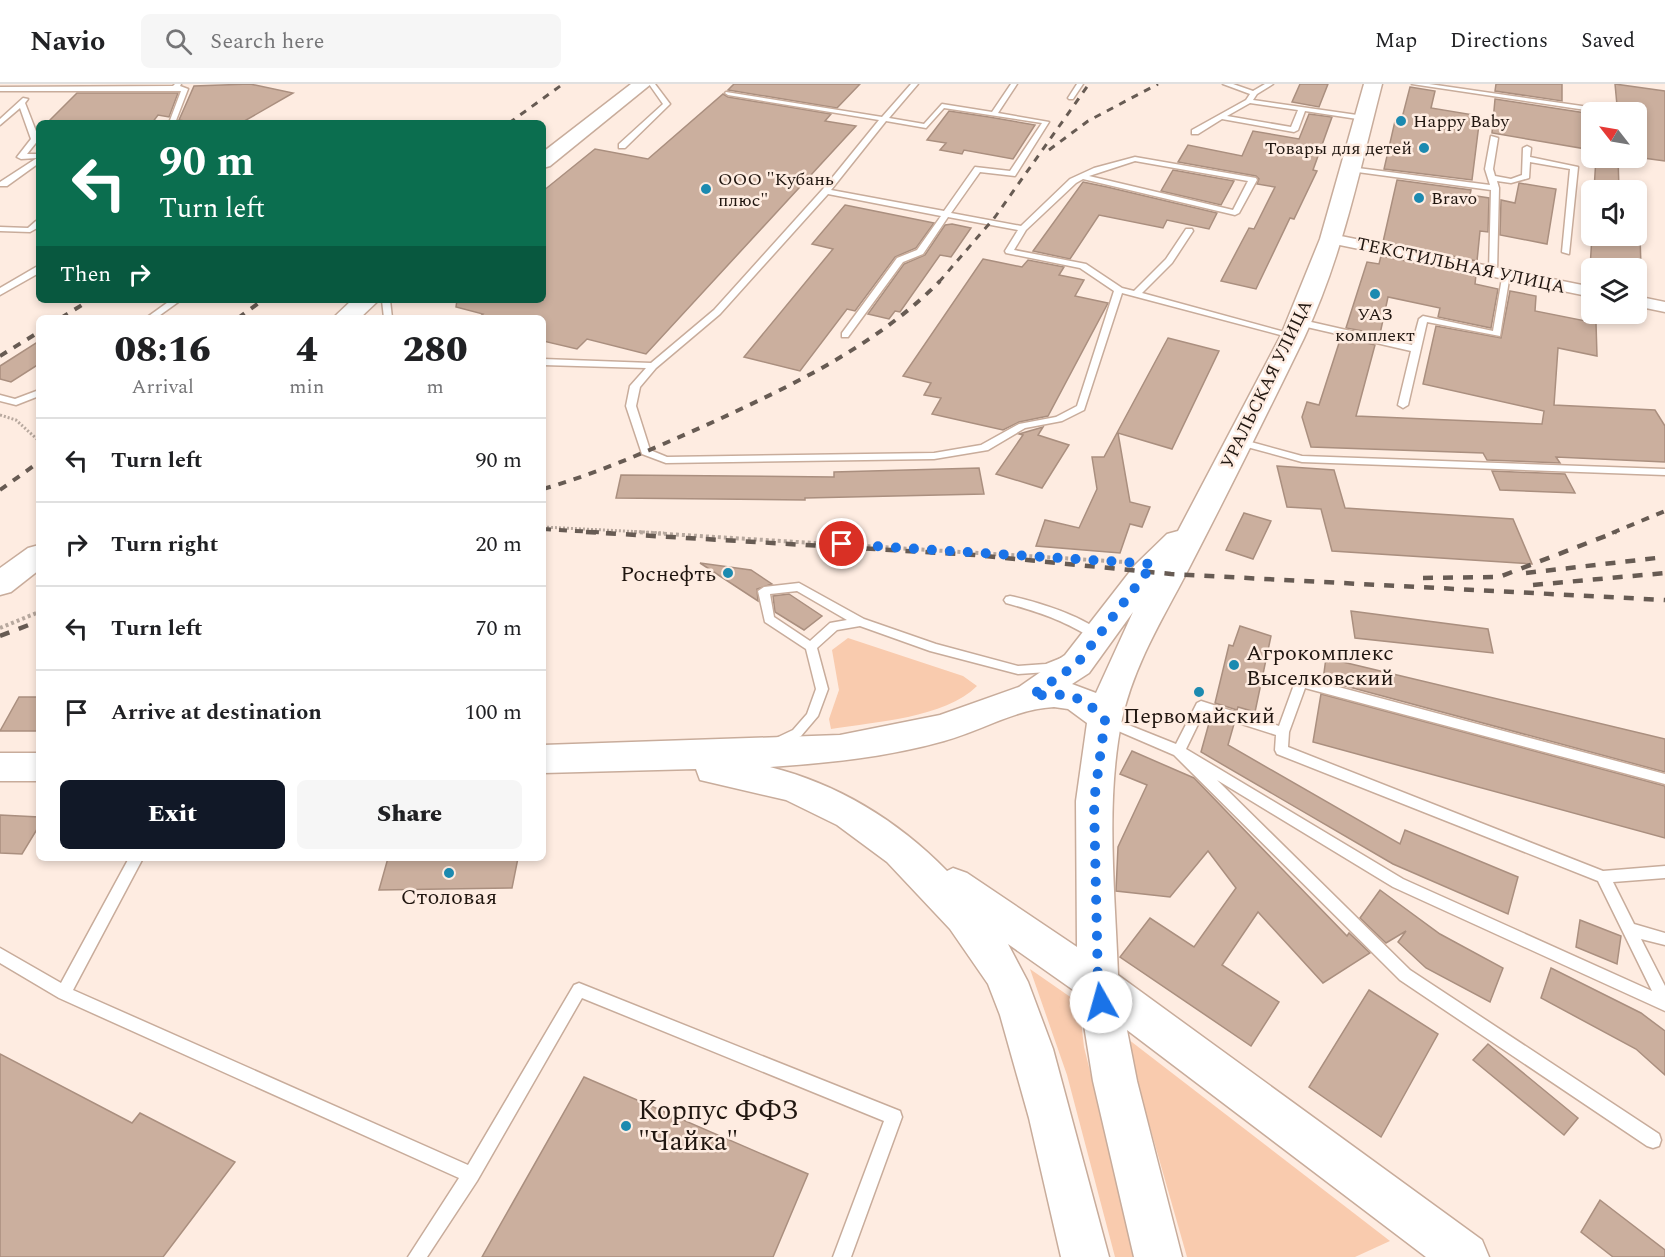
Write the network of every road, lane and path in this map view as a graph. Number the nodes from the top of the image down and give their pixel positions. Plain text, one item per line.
1 (5, 84) edge
2 (642, 84) edge
3 (652, 84) edge
4 (915, 84) edge
5 (1014, 84) edge
6 (1080, 84) edge
7 (1226, 84) edge
8 (1270, 84) edge
9 (1372, 84) edge
10 (1415, 84) edge
11 (176, 86) edge
12 (37, 88) junction
13 (728, 93) dead end
14 (1254, 93) junction
15 (1071, 98) dead end
16 (1249, 101) junction
17 (21, 103) junction
18 (1581, 108) edge
19 (1302, 109) junction
20 (994, 114) junction
21 (1220, 117) junction
22 (1363, 118) junction
23 (884, 119) junction
24 (173, 120) edge
25 (0, 123) edge
26 (1195, 132) dead end
27 (1494, 138) dead end
28 (622, 146) dead end
29 (1527, 148) dead end
30 (36, 158) edge
31 (1527, 159) junction
32 (36, 160) edge
33 (546, 160) edge
34 (1350, 169) junction
35 (1082, 177) junction
36 (1492, 178) junction
37 (1, 185) edge
38 (1495, 188) junction
39 (826, 191) junction
40 (947, 214) junction
41 (36, 225) edge
42 (0, 229) edge
43 (1023, 229) junction
44 (1189, 231) dead end
45 (1329, 238) junction
46 (1566, 252) dead end
47 (36, 271) edge
48 (1499, 273) junction
49 (1119, 290) junction
50 (1581, 290) edge
51 (0, 292) edge
52 (1135, 295) junction
53 (172, 303) edge
54 (364, 303) edge
55 (1647, 303) edge
56 (1665, 307) edge
57 (154, 315) edge
58 (349, 315) edge
59 (1293, 328) junction
60 (845, 335) dead end
61 (1416, 349) junction
62 (546, 362) edge
63 (653, 366) junction
64 (36, 394) edge
65 (0, 398) edge
66 (1403, 405) dead end
67 (0, 415) edge
68 (36, 438) edge
69 (1236, 441) junction
70 (1665, 472) edge
71 (546, 528) edge
72 (36, 557) edge
73 (1162, 569) junction
74 (0, 584) edge
75 (1010, 600) dead end
76 (36, 613) edge
77 (860, 622) junction
78 (0, 628) edge
79 (1099, 636) junction
80 (811, 647) junction
81 (1031, 696) junction
82 (1105, 720) junction
83 (1283, 732) junction
84 (1179, 751) junction
85 (755, 754) junction
86 (641, 758) junction
87 (546, 759) edge
88 (0, 767) edge
89 (36, 767) edge
90 (1665, 779) edge
91 (904, 852) junction
92 (134, 861) edge
93 (1665, 872) edge
94 (1603, 877) junction
95 (1629, 929) junction
96 (1665, 939) edge
97 (0, 955) edge
98 (1098, 984) junction
99 (64, 993) junction
100 (1665, 1003) edge
101 (1653, 1140) dead end
102 (471, 1175) junction
103 (417, 1257) edge
104 (842, 1257) edge
105 (1085, 1257) edge
106 (1158, 1257) edge
107 (1465, 1257) edge

1 - 12 lane
2 - 33 main road
3 - 28 lane
4 - 23 lane
5 - 20 lane
6 - 15 lane
7 - 14 lane
8 - 14 lane
9 - 22 main road, УРАЛЬСКАЯ УЛИЦА
10 - 18 lane
11 - 12 lane
11 - 24 lane
12 - 17 lane
13 - 23 lane
14 - 16 lane
16 - 19 lane
16 - 21 lane
17 - 25 lane
17 - 30 lane
19 - 21 lane
19 - 22 lane
20 - 23 lane
20 - 40 lane
21 - 26 lane
22 - 34 main road, УРАЛЬСКАЯ УЛИЦА
22 - 45 main road, УРАЛЬСКАЯ УЛИЦА
23 - 39 lane
27 - 36 lane
29 - 31 lane
31 - 36 lane
31 - 46 lane
32 - 37 lane
34 - 38 lane
34 - 45 main road, УРАЛЬСКАЯ УЛИЦА
35 - 35 lane
35 - 43 lane
36 - 38 lane
38 - 48 lane
39 - 40 lane
39 - 63 lane
40 - 43 lane
40 - 60 lane
41 - 42 lane
43 - 49 lane
44 - 52 lane
45 - 48 street, ТЕКСТИЛЬНАЯ УЛИЦА
45 - 59 main road, УРАЛЬСКАЯ УЛИЦА
47 - 51 lane
48 - 50 street, ТЕКСТИЛЬНАЯ УЛИЦА
48 - 61 lane
49 - 52 lane
49 - 63 lane
52 - 59 lane
53 - 57 lane
54 - 58 main road
55 - 56 street
59 - 61 lane
59 - 69 main road, УРАЛЬСКАЯ УЛИЦА
61 - 66 lane
62 - 63 lane
64 - 65 lane
67 - 68 path
69 - 70 lane
69 - 73 main road, УРАЛЬСКАЯ УЛИЦА
69 - 73 main road, УРАЛЬСКАЯ УЛИЦА
71 - 73 path
72 - 74 main road
73 - 79 main road
73 - 82 main road
75 - 79 lane
76 - 78 path
77 - 79 lane
77 - 80 lane
77 - 80 lane
79 - 81 main road
80 - 85 lane
81 - 82 main road
81 - 85 main road
82 - 84 lane
82 - 98 main road
83 - 84 lane
83 - 90 lane
83 - 94 lane
84 - 100 lane
84 - 101 lane
85 - 86 main road
86 - 87 main road
86 - 91 main road
88 - 89 main road
91 - 98 main road
91 - 105 main road
92 - 99 lane
93 - 94 lane
94 - 95 lane
95 - 96 lane
95 - 100 lane
97 - 99 lane
98 - 106 main road
98 - 107 main road
99 - 102 lane
102 - 103 lane
102 - 104 lane

